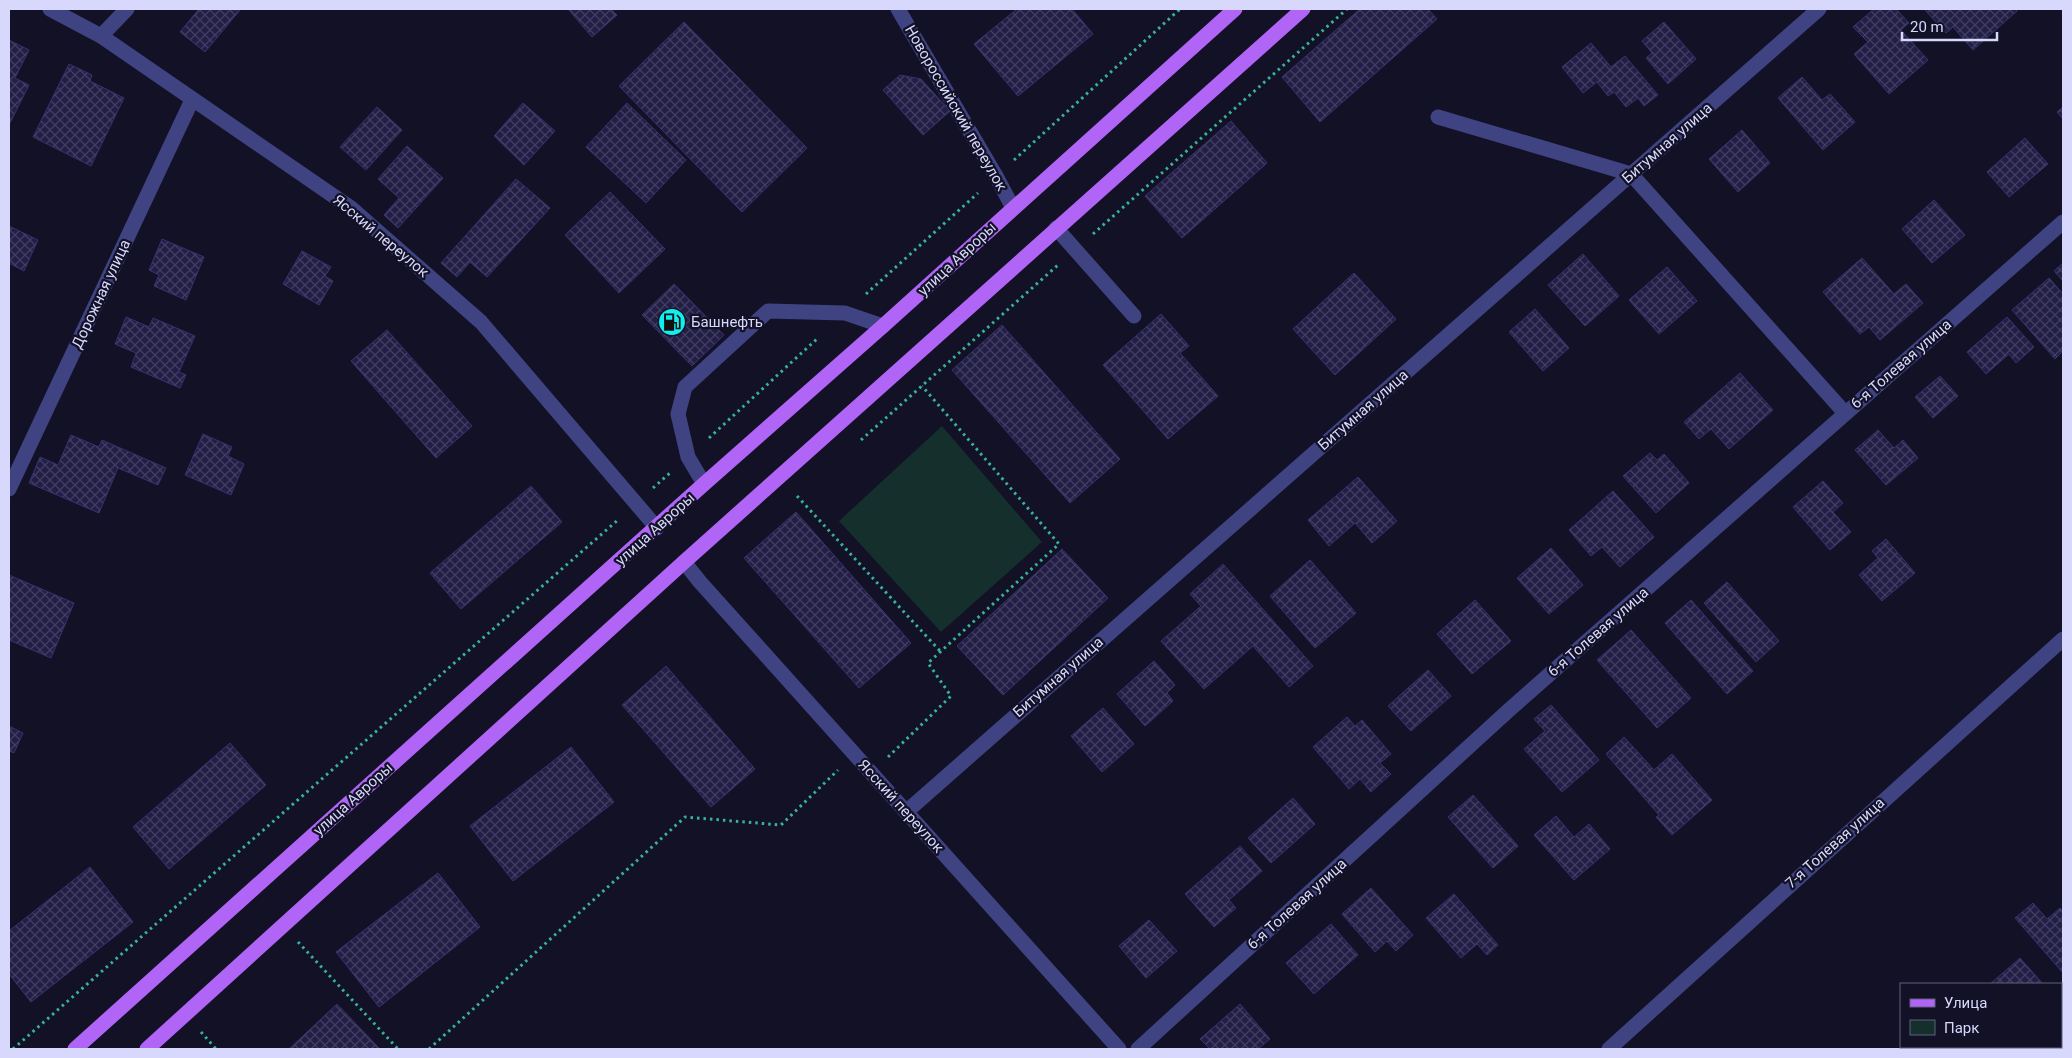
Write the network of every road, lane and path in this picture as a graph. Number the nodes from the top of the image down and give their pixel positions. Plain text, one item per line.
1 (50, 9) edge
2 (127, 9) edge
3 (898, 9) edge
4 (1180, 9) edge
5 (1235, 9) edge
6 (1303, 9) edge
7 (1820, 9) edge
8 (101, 36) junction
9 (192, 100) junction
10 (1438, 116) dead end
11 (1631, 174) junction
12 (996, 176) junction
13 (1013, 208) junction
14 (2063, 222) edge
15 (1056, 228) junction
16 (845, 314) junction
17 (1134, 316) dead end
18 (883, 326) junction
19 (922, 386) dead end
20 (1845, 414) junction
21 (688, 457) junction
22 (704, 484) junction
23 (9, 489) edge
24 (796, 496) dead end
25 (635, 504) junction
26 (657, 528) junction
27 (684, 562) junction
28 (2063, 639) edge
29 (940, 652) junction
30 (855, 754) junction
31 (871, 772) junction
32 (906, 812) junction
33 (296, 940) dead end
34 (197, 1028) dead end
35 (13, 1049) edge
36 (75, 1049) edge
37 (147, 1049) edge
38 (216, 1049) edge
39 (398, 1049) edge
40 (429, 1049) edge
41 (1119, 1049) edge
42 (1138, 1049) edge
43 (1609, 1049) edge

1 - 8 street, Ясский переулок
2 - 8 street
3 - 12 street, Новороссийский переулок
4 - 12 path
5 - 13 main road, улица Авроры
6 - 15 main road
7 - 11 street, Битумная улица
8 - 9 street, Ясский переулок
9 - 23 street, Дорожная улица
9 - 25 street, Ясский переулок
10 - 11 street
11 - 20 street
11 - 32 street, Битумная улица
12 - 13 street, Новороссийский переулок
12 - 16 path
13 - 18 main road, улица Авроры
14 - 20 street, 6-я Толевая улица
15 - 17 street
15 - 27 main road
16 - 18 street
16 - 21 path
16 - 21 street
18 - 22 main road, улица Авроры
19 - 29 path
20 - 42 street, 6-я Толевая улица
21 - 22 street
21 - 25 path
22 - 26 main road, улица Авроры
24 - 29 path
25 - 26 street, Ясский переулок
25 - 35 path
26 - 36 main road, улица Авроры
27 - 30 street, Ясский переулок
27 - 37 main road
28 - 43 street, 7-я Толевая улица
29 - 31 path
30 - 31 street, Ясский переулок
30 - 40 path
31 - 32 street, Ясский переулок
32 - 41 street, Ясский переулок
33 - 39 path
34 - 38 path

